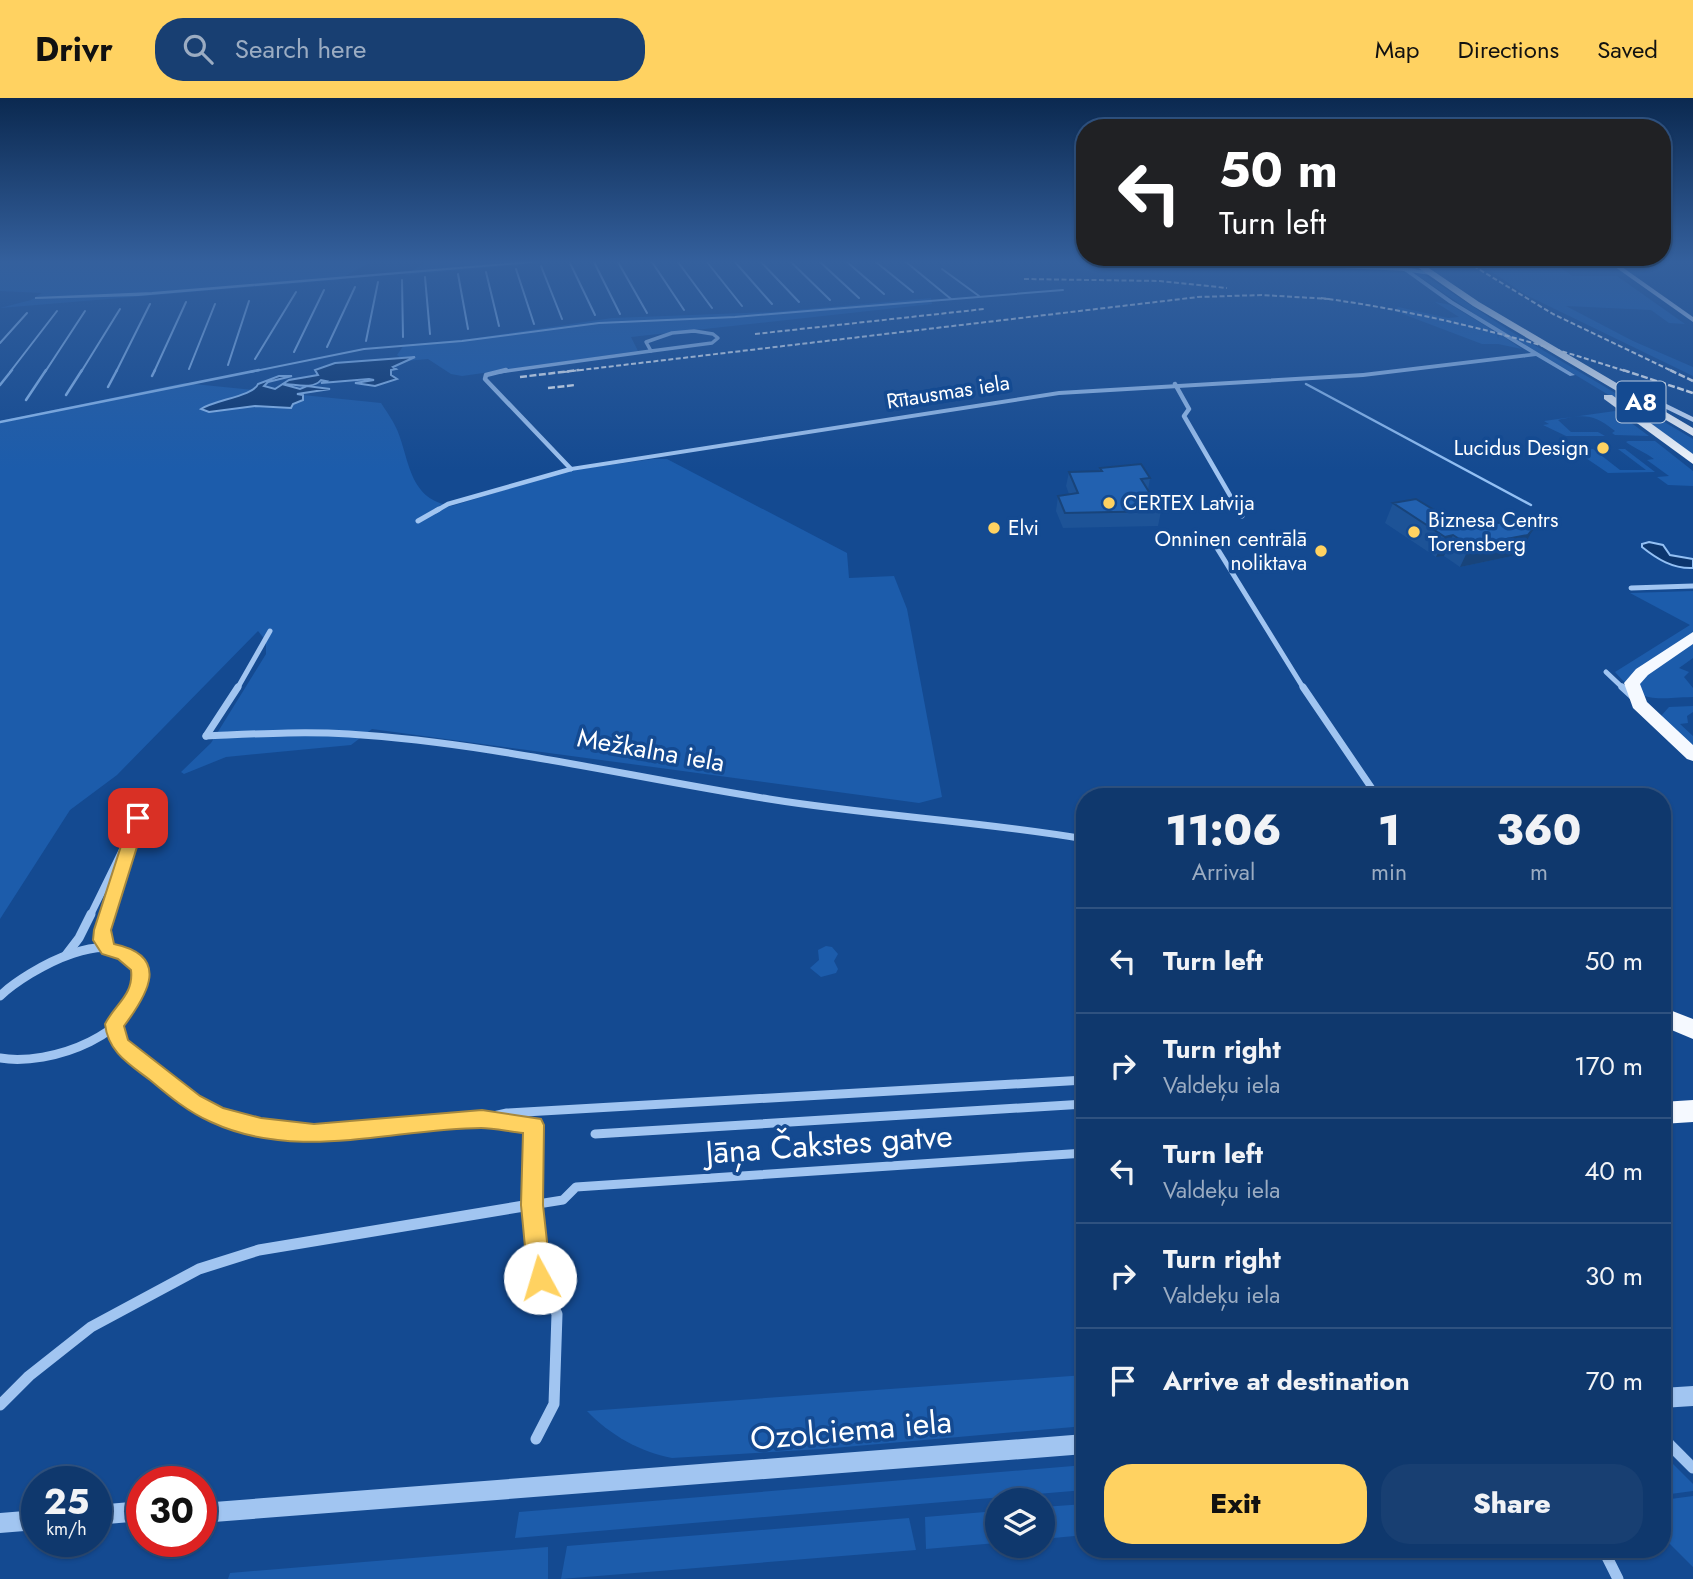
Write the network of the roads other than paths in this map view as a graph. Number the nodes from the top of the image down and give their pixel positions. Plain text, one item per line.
1 (707, 331) edge
2 (708, 331) edge
3 (1500, 331) edge
4 (1516, 331) edge
5 (1536, 331) edge
6 (651, 351) junction
7 (1536, 354) junction
8 (1575, 370) junction
9 (1175, 384) junction
10 (1632, 388) joint
11 (1693, 422) edge
12 (1693, 433) edge
13 (1693, 460) edge
14 (571, 469) junction
15 (1242, 516) dead end
16 (418, 521) dead end
17 (1212, 540) dead end
18 (1693, 586) edge
19 (1631, 588) dead end
20 (270, 631) dead end
21 (1693, 637) edge
22 (1606, 672) dead end
23 (1639, 704) junction
24 (1693, 755) edge
25 (1371, 788) edge
26 (1076, 838) edge
27 (108, 950) junction
28 (66, 955) junction
29 (0, 996) edge
30 (1671, 1020) edge
31 (115, 1024) junction
32 (1693, 1029) edge
33 (0, 1058) edge
34 (1076, 1081) edge
35 (1076, 1105) edge
36 (1693, 1111) edge
37 (1671, 1112) edge
38 (482, 1119) junction
39 (595, 1134) dead end
40 (1076, 1154) edge
41 (532, 1205) junction
42 (1693, 1396) edge
43 (1671, 1397) edge
44 (0, 1405) edge
45 (536, 1439) dead end
46 (1076, 1445) edge
47 (1671, 1446) edge
48 (1693, 1468) edge
49 (217, 1512) edge
50 (21, 1521) edge
51 (0, 1523) edge
52 (1608, 1558) edge
53 (1618, 1579) edge

1 - 6 street
2 - 6 street
3 - 7 street
4 - 8 highway, A8
5 - 10 highway, A8
6 - 14 street
7 - 8 street
7 - 9 street, Rītausmas iela
8 - 12 highway, A8
8 - 13 highway
9 - 14 street, Rītausmas iela
9 - 15 street
10 - 11 highway, A8
14 - 16 street, Rītausmas iela
17 - 25 street
18 - 19 street
20 - 26 street, Mežkalna iela
21 - 23 highway
22 - 23 street
23 - 24 highway
27 - 28 street
27 - 28 street
27 - 31 street
28 - 29 street
30 - 32 highway
31 - 33 street
31 - 38 street
34 - 38 street
35 - 39 street, Jāņa Čakstes gatve
36 - 37 highway
38 - 41 street
40 - 41 street, Jāņa Čakstes gatve
41 - 44 street
41 - 45 street
42 - 43 street
46 - 49 street, Ozolciema iela
47 - 48 street
50 - 51 street
52 - 53 street

